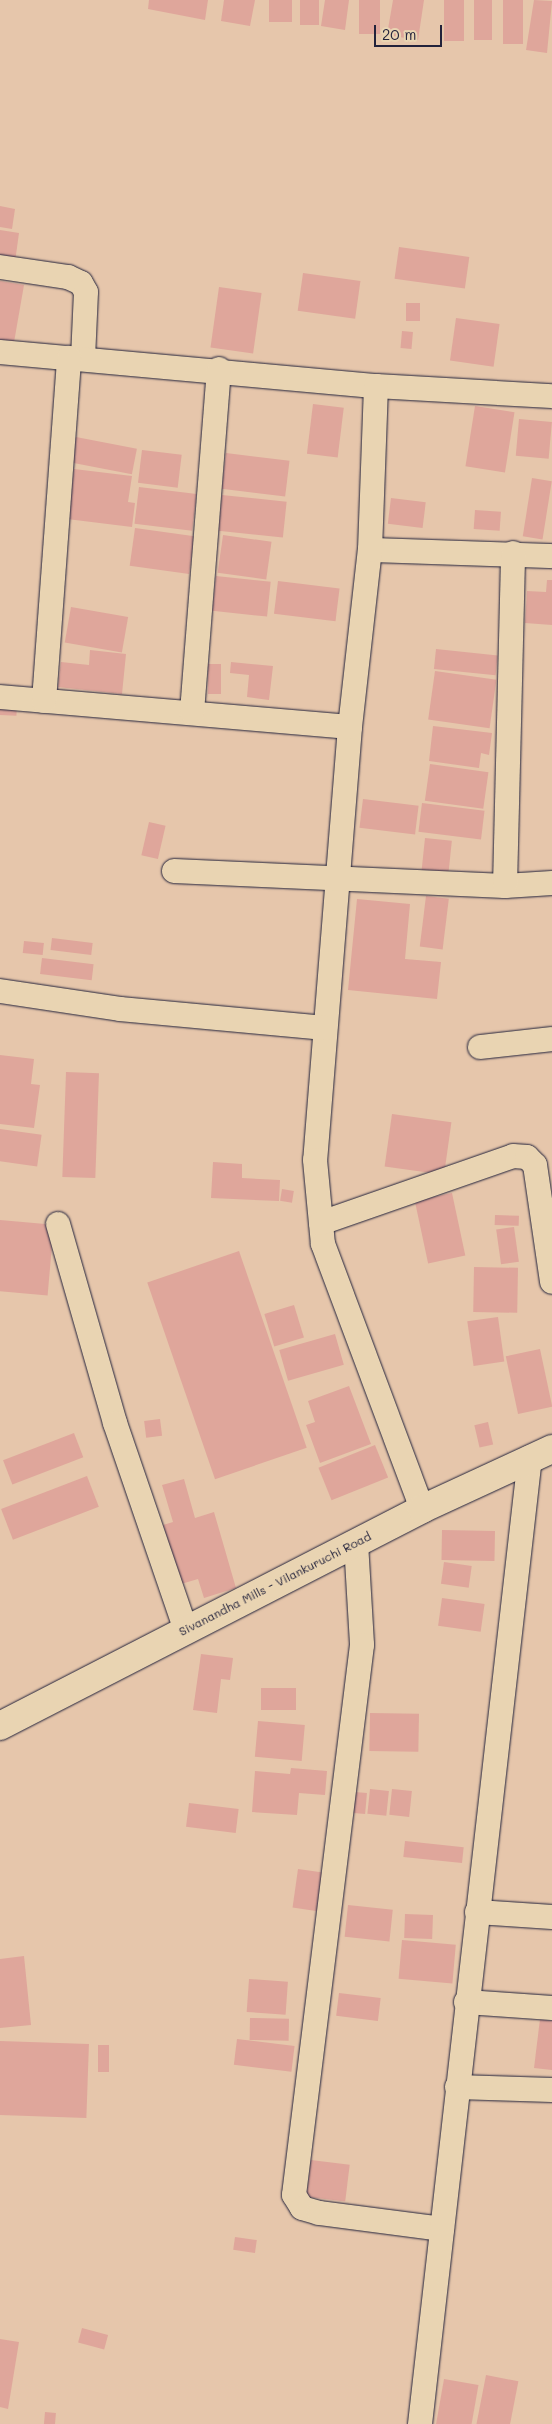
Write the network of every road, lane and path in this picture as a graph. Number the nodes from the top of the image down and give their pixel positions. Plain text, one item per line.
1 (0, 267) edge
2 (0, 352) edge
3 (76, 359) junction
4 (219, 369) junction
5 (376, 386) junction
6 (552, 396) edge
7 (370, 550) junction
8 (513, 553) junction
9 (552, 556) edge
10 (0, 697) edge
11 (44, 701) junction
12 (192, 712) junction
13 (350, 727) junction
14 (174, 872) dead end
15 (337, 881) junction
16 (552, 884) edge
17 (505, 886) junction
18 (0, 991) edge
19 (325, 1028) junction
20 (552, 1039) edge
21 (480, 1046) dead end
22 (321, 1223) junction
23 (58, 1224) dead end
24 (552, 1282) edge
25 (541, 1453) edge
26 (422, 1509) junction
27 (356, 1543) junction
28 (186, 1630) junction
29 (0, 1726) edge
30 (477, 1912) junction
31 (552, 1917) edge
32 (466, 2002) junction
33 (552, 2008) edge
34 (457, 2087) junction
35 (552, 2090) edge
36 (442, 2229) junction
37 (420, 2424) edge

1 - 3 street
2 - 3 street
3 - 4 street
3 - 11 street
4 - 5 street
4 - 12 street
5 - 6 street
5 - 7 street
7 - 8 street
7 - 13 street
8 - 9 street
8 - 17 street
10 - 11 street
11 - 12 street
12 - 13 street
13 - 15 street
14 - 15 street
15 - 17 street
15 - 19 street
16 - 17 street
18 - 19 street
19 - 22 street
20 - 21 street
22 - 24 street
22 - 26 street
23 - 28 street
25 - 26 main road, Sivanandha Mills - Vilankuruchi Road
25 - 30 street
26 - 27 main road, Sivanandha Mills - Vilankuruchi Road
27 - 28 main road, Sivanandha Mills - Vilankuruchi Road
27 - 36 street
28 - 29 main road, Sivanandha Mills - Vilankuruchi Road
30 - 31 street
30 - 32 street
32 - 33 street
32 - 34 street
34 - 35 street
34 - 36 street
36 - 37 street

